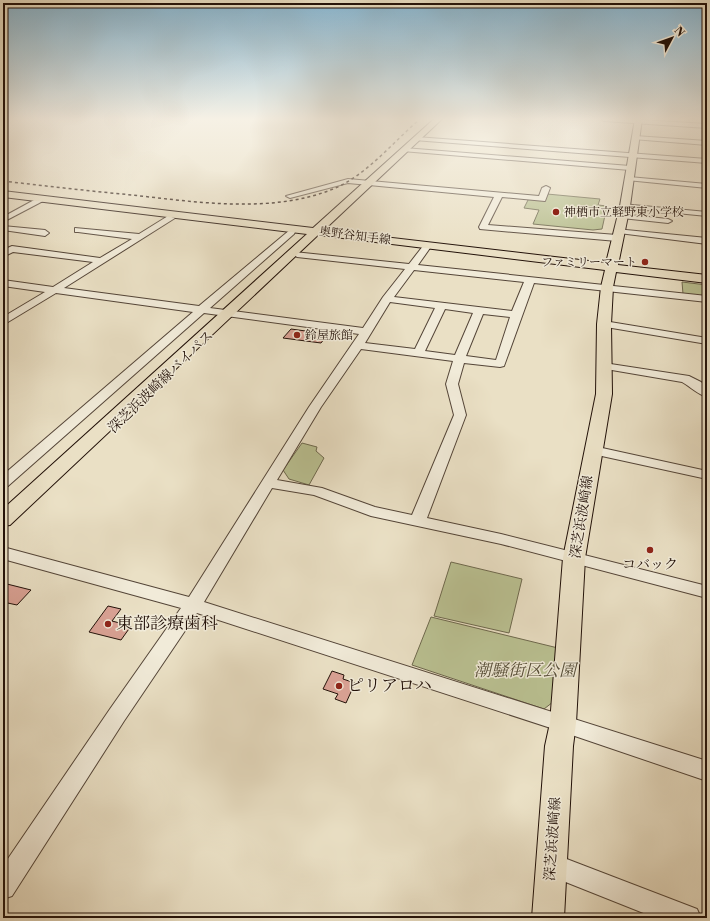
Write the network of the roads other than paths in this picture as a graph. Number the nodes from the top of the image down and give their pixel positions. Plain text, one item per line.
1 (391, 162) edge
2 (631, 162) edge
3 (662, 162) edge
4 (368, 184) junction
5 (707, 186) edge
6 (546, 188) dead end
7 (3, 195) edge
8 (498, 195) junction
9 (290, 196) dead end
10 (40, 202) junction
11 (707, 214) edge
12 (171, 218) junction
13 (3, 220) edge
14 (668, 220) dead end
15 (621, 223) junction
16 (3, 228) edge
17 (78, 230) dead end
18 (291, 232) junction
19 (45, 233) dead end
20 (315, 234) junction
21 (139, 237) junction
22 (707, 241) edge
23 (426, 248) junction
24 (101, 251) dead end
25 (115, 252) junction
26 (3, 254) edge
27 (297, 254) junction
28 (102, 261) junction
29 (413, 266) junction
30 (610, 275) junction
31 (530, 280) junction
32 (707, 280) edge
33 (3, 283) edge
34 (55, 290) junction
35 (388, 299) junction
36 (707, 299) edge
37 (441, 306) junction
38 (201, 310) junction
39 (479, 310) junction
40 (230, 313) junction
41 (516, 315) junction
42 (3, 322) edge
43 (604, 324) junction
44 (362, 338) junction
45 (707, 341) edge
46 (418, 354) junction
47 (460, 359) junction
48 (604, 366) junction
49 (707, 393) edge
50 (593, 450) junction
51 (707, 475) edge
52 (269, 482) junction
53 (3, 483) edge
54 (3, 520) edge
55 (418, 520) junction
56 (3, 533) edge
57 (3, 554) edge
58 (574, 558) junction
59 (707, 592) edge
60 (193, 605) junction
61 (563, 723) junction
62 (707, 771) edge
63 (551, 865) junction
64 (3, 887) edge
65 (548, 918) edge
66 (688, 918) edge

1 - 4 main road, 深芝浜波崎線バイパス
2 - 15 main road, 深芝浜波崎線
3 - 5 street
4 - 8 street
4 - 9 street
4 - 20 main road, 深芝浜波崎線バイパス
6 - 8 street
7 - 10 main road, 奥野谷知手線
7 - 20 main road, 奥野谷知手線
8 - 15 street
10 - 12 main road, 奥野谷知手線
10 - 13 street
11 - 15 street
12 - 18 main road, 奥野谷知手線
12 - 21 street
14 - 15 street
15 - 22 street
15 - 30 main road, 深芝浜波崎線
16 - 19 street
17 - 21 street
18 - 20 main road, 奥野谷知手線
18 - 38 street
20 - 23 main road, 奥野谷知手線
20 - 27 main road, 深芝浜波崎線バイパス
20 - 30 main road, 奥野谷知手線
20 - 40 main road, 深芝浜波崎線バイパス
21 - 25 street
23 - 29 street
23 - 30 main road, 奥野谷知手線
24 - 25 street
25 - 28 street
26 - 28 street
27 - 29 street
27 - 40 main road, 深芝浜波崎線バイパス
28 - 34 street
29 - 31 street
29 - 35 street
30 - 31 street
30 - 32 main road, 奥野谷知手線
30 - 36 street
30 - 43 main road, 深芝浜波崎線
31 - 41 street
33 - 34 street
34 - 38 street
34 - 42 street
35 - 37 street
35 - 44 street
37 - 39 street
37 - 46 street
38 - 40 street
38 - 53 street
39 - 41 street
39 - 47 street
40 - 44 street
40 - 54 main road, 深芝浜波崎線バイパス
40 - 56 main road, 深芝浜波崎線バイパス
41 - 47 street
43 - 45 street
43 - 48 main road, 深芝浜波崎線
44 - 46 street
44 - 52 street
46 - 47 street
47 - 55 street
48 - 49 street
48 - 50 main road, 深芝浜波崎線
50 - 51 street
50 - 58 main road, 深芝浜波崎線
52 - 55 street
52 - 60 street
55 - 58 street
57 - 60 street
58 - 59 street
58 - 61 main road, 深芝浜波崎線
60 - 61 street
60 - 64 street
61 - 62 street
61 - 63 main road, 深芝浜波崎線
63 - 65 main road, 深芝浜波崎線
63 - 66 street

